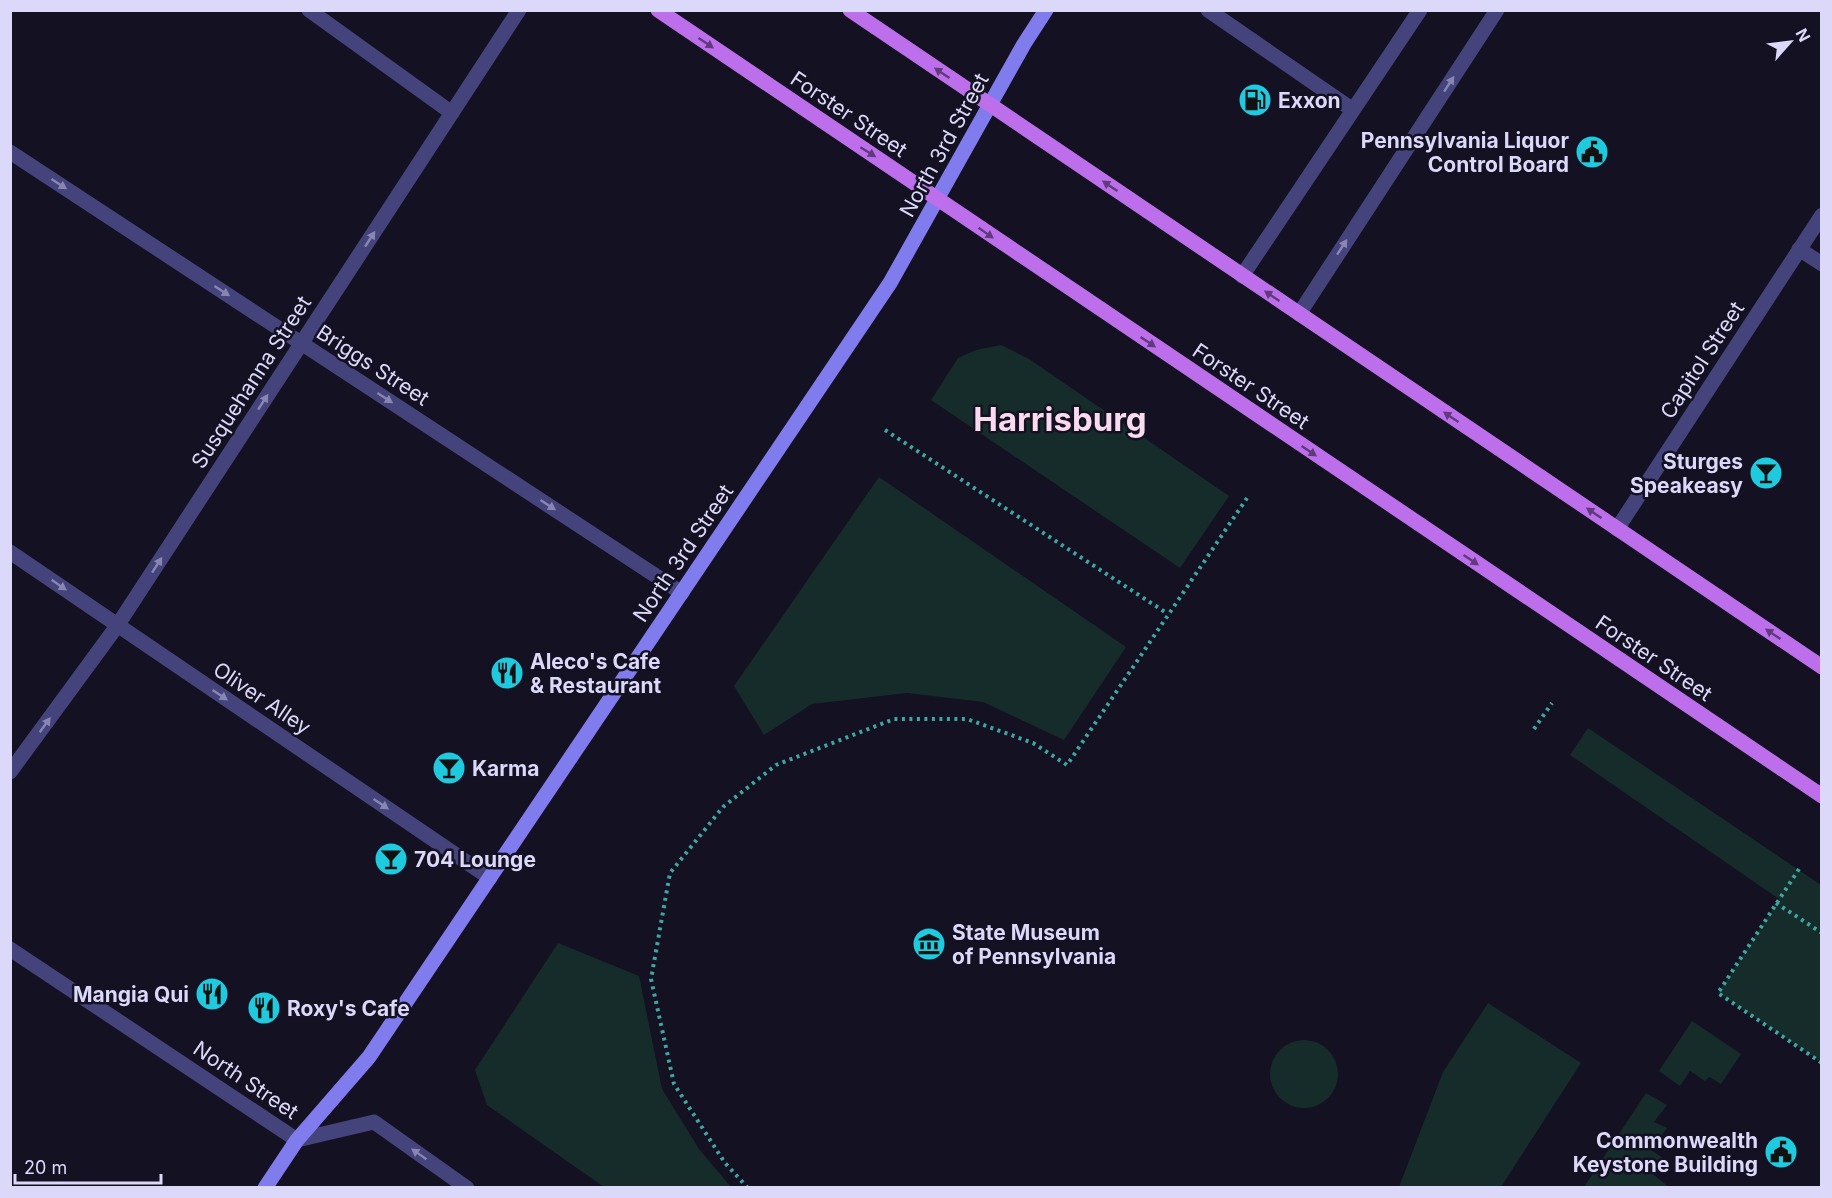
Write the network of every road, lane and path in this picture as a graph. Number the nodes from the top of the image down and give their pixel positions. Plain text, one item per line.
1 (309, 10) edge
2 (519, 10) edge
3 (658, 10) edge
4 (850, 10) edge
5 (1046, 10) edge
6 (1208, 10) edge
7 (1420, 10) edge
8 (1497, 10) edge
9 (991, 105) junction
10 (1353, 110) junction
11 (452, 113) junction
12 (10, 152) edge
13 (938, 199) junction
14 (1821, 215) edge
15 (1799, 249) junction
16 (1821, 264) edge
17 (1242, 276) junction
18 (1299, 314) junction
19 (302, 343) junction
20 (885, 430) dead end
21 (1246, 498) dead end
22 (1617, 529) junction
23 (10, 552) edge
24 (682, 592) junction
25 (1168, 614) junction
26 (117, 626) junction
27 (1821, 667) edge
28 (1552, 703) dead end
29 (1534, 729) dead end
30 (10, 772) edge
31 (1821, 796) edge
32 (1799, 869) dead end
33 (490, 878) junction
34 (1776, 903) junction
35 (1821, 933) edge
36 (10, 949) edge
37 (1821, 1063) edge
38 (297, 1140) junction
39 (265, 1188) edge
40 (467, 1188) edge
41 (748, 1188) edge

1 - 11 street
2 - 11 street, Susquehanna Street
3 -> 13 main road, Forster Street
9 -> 4 main road
5 - 9 main road, North 3rd Street
6 - 10 street
7 - 10 street
18 -> 8 street
9 - 13 main road, North 3rd Street
17 -> 9 main road
10 - 17 street
19 -> 11 street, Susquehanna Street
12 -> 19 street, Briggs Street
13 - 24 main road, North 3rd Street
13 -> 31 main road, Forster Street
14 - 15 street, Capitol Street
15 - 16 street
15 - 22 street, Capitol Street
18 -> 17 main road
22 -> 18 main road
19 -> 24 street, Briggs Street
26 -> 19 street, Susquehanna Street
20 - 25 path
21 - 25 path
27 -> 22 main road
23 -> 26 street, Oliver Alley
24 - 33 main road, North 3rd Street
25 - 41 path
30 -> 26 street, Susquehanna Street
26 -> 33 street, Oliver Alley
28 - 29 path
32 - 34 path
33 - 38 main road, North 3rd Street
34 - 35 path
34 - 37 path
36 - 38 street, North Street
38 - 39 main road, North 3rd Street
40 -> 38 street, North Street

